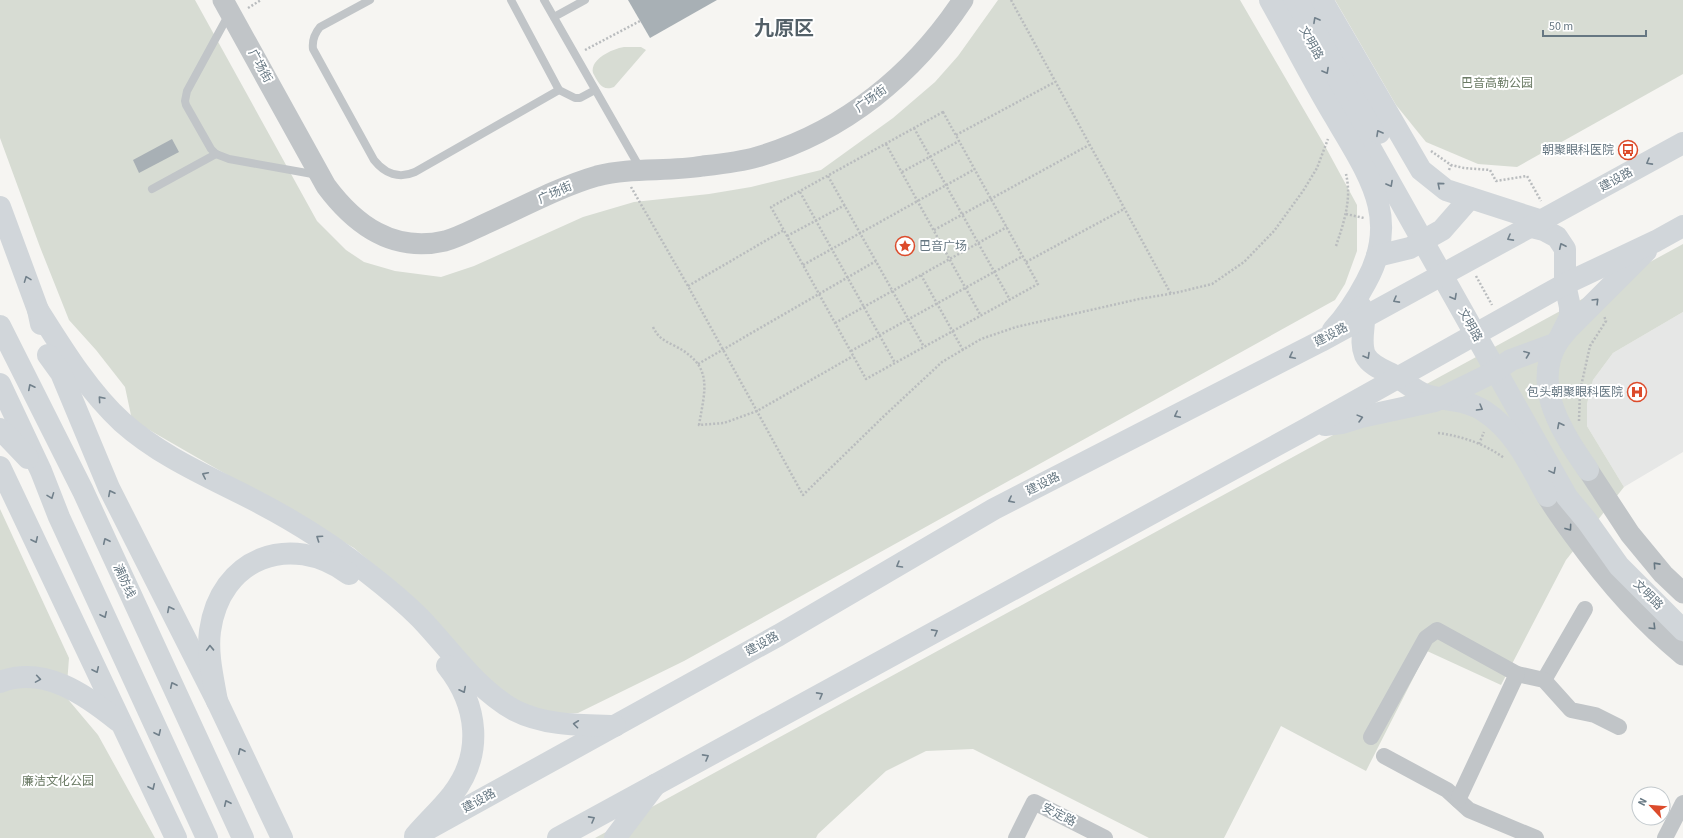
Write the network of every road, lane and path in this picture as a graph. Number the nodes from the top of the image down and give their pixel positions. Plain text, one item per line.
1 (260, 0) edge
2 (370, 0) edge
3 (511, 0) edge
4 (544, 0) edge
5 (585, 0) edge
6 (963, 0) edge
7 (1011, 0) edge
8 (1270, 0) edge
9 (1286, 0) edge
10 (1305, 0) edge
11 (1322, 0) edge
12 (234, 7) edge
13 (554, 17) junction
14 (640, 21) dead end
15 (575, 55) junction
16 (1055, 82) junction
17 (559, 90) junction
18 (595, 90) junction
19 (1334, 117) junction
20 (914, 128) junction
21 (956, 135) junction
22 (959, 141) junction
23 (1683, 143) edge
24 (886, 144) junction
25 (1089, 145) junction
26 (1430, 150) dead end
27 (216, 154) junction
28 (930, 157) junction
29 (1451, 165) junction
30 (975, 169) junction
31 (902, 172) junction
32 (1346, 172) dead end
33 (321, 176) junction
34 (828, 176) junction
35 (635, 177) junction
36 (1446, 177) dead end
37 (946, 185) junction
38 (152, 189) dead end
39 (800, 192) junction
40 (1470, 198) junction
41 (991, 199) junction
42 (918, 201) junction
43 (845, 205) junction
44 (0, 207) edge
45 (1124, 209) junction
46 (1346, 214) junction
47 (962, 215) junction
48 (1538, 216) junction
49 (1367, 218) dead end
50 (816, 221) junction
51 (1683, 226) edge
52 (1007, 227) junction
53 (784, 230) junction
54 (934, 230) junction
55 (860, 233) junction
56 (787, 236) junction
57 (1656, 240) junction
58 (978, 243) junction
59 (1336, 246) dead end
60 (832, 249) junction
61 (1023, 256) junction
62 (1377, 256) junction
63 (950, 259) junction
64 (876, 261) junction
65 (1026, 262) junction
66 (803, 265) junction
67 (994, 271) junction
68 (1475, 274) dead end
69 (921, 275) junction
70 (848, 278) junction
71 (1565, 284) junction
72 (688, 286) junction
73 (966, 287) junction
74 (892, 291) junction
75 (1362, 291) junction
76 (819, 294) junction
77 (1171, 294) junction
78 (1010, 300) junction
79 (937, 303) junction
80 (864, 307) junction
81 (1494, 308) dead end
82 (38, 310) junction
83 (1601, 310) dead end
84 (981, 316) junction
85 (1364, 318) junction
86 (908, 319) junction
87 (835, 323) junction
88 (0, 326) edge
89 (653, 327) dead end
90 (952, 331) junction
91 (880, 335) junction
92 (1321, 341) junction
93 (1557, 343) junction
94 (924, 347) junction
95 (723, 349) junction
96 (963, 350) junction
97 (851, 351) junction
98 (48, 355) junction
99 (853, 356) junction
100 (895, 363) junction
101 (698, 364) junction
102 (1398, 377) junction
103 (0, 384) edge
104 (1559, 388) dead end
105 (1580, 391) junction
106 (1443, 398) junction
107 (757, 411) junction
108 (1308, 428) junction
109 (1580, 428) dead end
110 (0, 429) edge
111 (1484, 430) dead end
112 (1438, 433) dead end
113 (1479, 444) junction
114 (1505, 459) dead end
115 (0, 466) edge
116 (1588, 470) joint
117 (41, 471) junction
118 (83, 491) junction
119 (1547, 496) joint
120 (1683, 593) edge
121 (1585, 609) dead end
122 (1683, 614) edge
123 (1683, 630) edge
124 (1683, 655) edge
125 (1517, 674) junction
126 (1544, 680) junction
127 (0, 682) edge
128 (217, 701) junction
129 (123, 726) junction
130 (615, 726) junction
131 (1619, 727) dead end
132 (1371, 737) dead end
133 (1384, 756) dead end
134 (655, 785) junction
135 (1458, 800) junction
136 (1683, 803) edge
137 (282, 837) edge
138 (413, 837) edge
139 (176, 838) edge
140 (207, 838) edge
141 (243, 838) edge
142 (558, 838) edge
143 (616, 838) edge
144 (1016, 838) edge
145 (1105, 838) edge
146 (1536, 838) edge
147 (1665, 838) edge

1 - 12 path
2 - 17 lane
3 - 17 lane
4 - 13 lane
5 - 13 lane
6 - 35 street, 广场街
7 - 16 path
8 - 19 main road
9 -> 123 main road, 文明路
122 -> 10 main road, 文明路
40 -> 11 main road
12 - 27 lane
12 - 33 street, 广场街
13 - 15 lane
14 - 15 path
15 - 18 lane
16 - 21 path
16 - 25 path
17 - 18 lane
18 - 35 lane
19 - 62 main road
19 - 77 path
20 - 21 path
20 - 24 path
20 - 28 path
21 - 22 path
22 - 28 path
22 - 30 path
23 -> 48 main road, 建设路
24 - 31 path
24 - 34 path
25 - 41 path
25 - 45 path
26 - 29 path
27 - 33 lane
27 - 38 lane
28 - 31 path
28 - 37 path
29 - 36 path
29 - 48 path
30 - 37 path
30 - 41 path
31 - 42 path
32 - 46 path
33 - 35 street, 广场街
34 - 39 path
34 - 43 path
35 - 72 path
37 - 42 path
37 - 47 path
39 - 50 path
39 - 53 path
40 - 48 main road
40 - 62 main road
41 - 47 path
41 - 52 path
42 - 54 path
42 - 55 path
43 - 50 path
43 - 55 path
82 -> 44 main road
45 - 65 path
45 - 77 path
46 - 49 path
46 - 59 path
47 - 54 path
47 - 58 path
71 -> 48 main road
48 -> 85 main road, 建设路
50 - 56 path
50 - 60 path
51 - 57 main road
52 - 58 path
52 - 61 path
53 - 56 path
53 - 72 path
54 - 63 path
55 - 60 path
55 - 64 path
56 - 66 path
57 - 71 main road
93 -> 57 main road
58 - 63 path
58 - 67 path
60 - 66 path
60 - 70 path
61 - 65 path
61 - 67 path
62 - 75 main road
63 - 69 path
63 - 73 path
64 - 70 path
64 - 74 path
65 - 78 path
66 - 76 path
67 - 73 path
67 - 78 path
68 - 81 path
69 - 74 path
69 - 79 path
70 - 76 path
70 - 80 path
71 - 93 main road
71 - 102 main road
72 - 95 path
73 - 79 path
73 - 84 path
74 - 80 path
74 - 86 path
75 - 85 main road
75 - 92 main road
76 - 87 path
76 - 95 path
77 - 96 path
78 - 84 path
79 - 86 path
79 - 90 path
80 - 87 path
80 - 91 path
82 - 98 main road
130 -> 82 main road
83 - 105 path
84 - 90 path
85 - 92 main road, 建设路
85 -> 102 main road
86 - 91 path
86 - 94 path
87 - 97 path
118 -> 88 main road, 满防线
89 - 101 path
90 - 94 path
90 - 96 path
91 - 97 path
91 - 100 path
92 -> 130 main road, 建设路
106 -> 93 main road
116 -> 93 main road
94 - 100 path
95 - 101 path
95 - 107 path
96 - 107 path
97 - 99 path
98 - 118 main road
128 -> 98 main road
99 - 100 path
99 - 107 path
101 - 107 path
102 - 106 main road
102 - 108 main road
103 - 117 main road
104 - 105 path
105 - 109 path
108 -> 106 main road
106 -> 119 main road
134 -> 108 main road
110 - 117 main road
111 - 113 path
112 - 113 path
113 - 114 path
115 -> 129 main road
120 -> 116 street
117 -> 140 main road
141 -> 118 main road, 满防线
119 -> 124 street, 文明路
121 - 126 street
125 - 126 street
125 - 132 street
125 - 135 street
126 - 131 street
127 -> 129 main road
137 -> 128 main road
128 -> 138 main road
129 -> 139 main road
130 - 138 main road, 建设路
133 - 135 street
142 -> 134 main road
134 - 143 main road
135 - 146 street
136 - 147 street
144 - 145 street, 安定路

